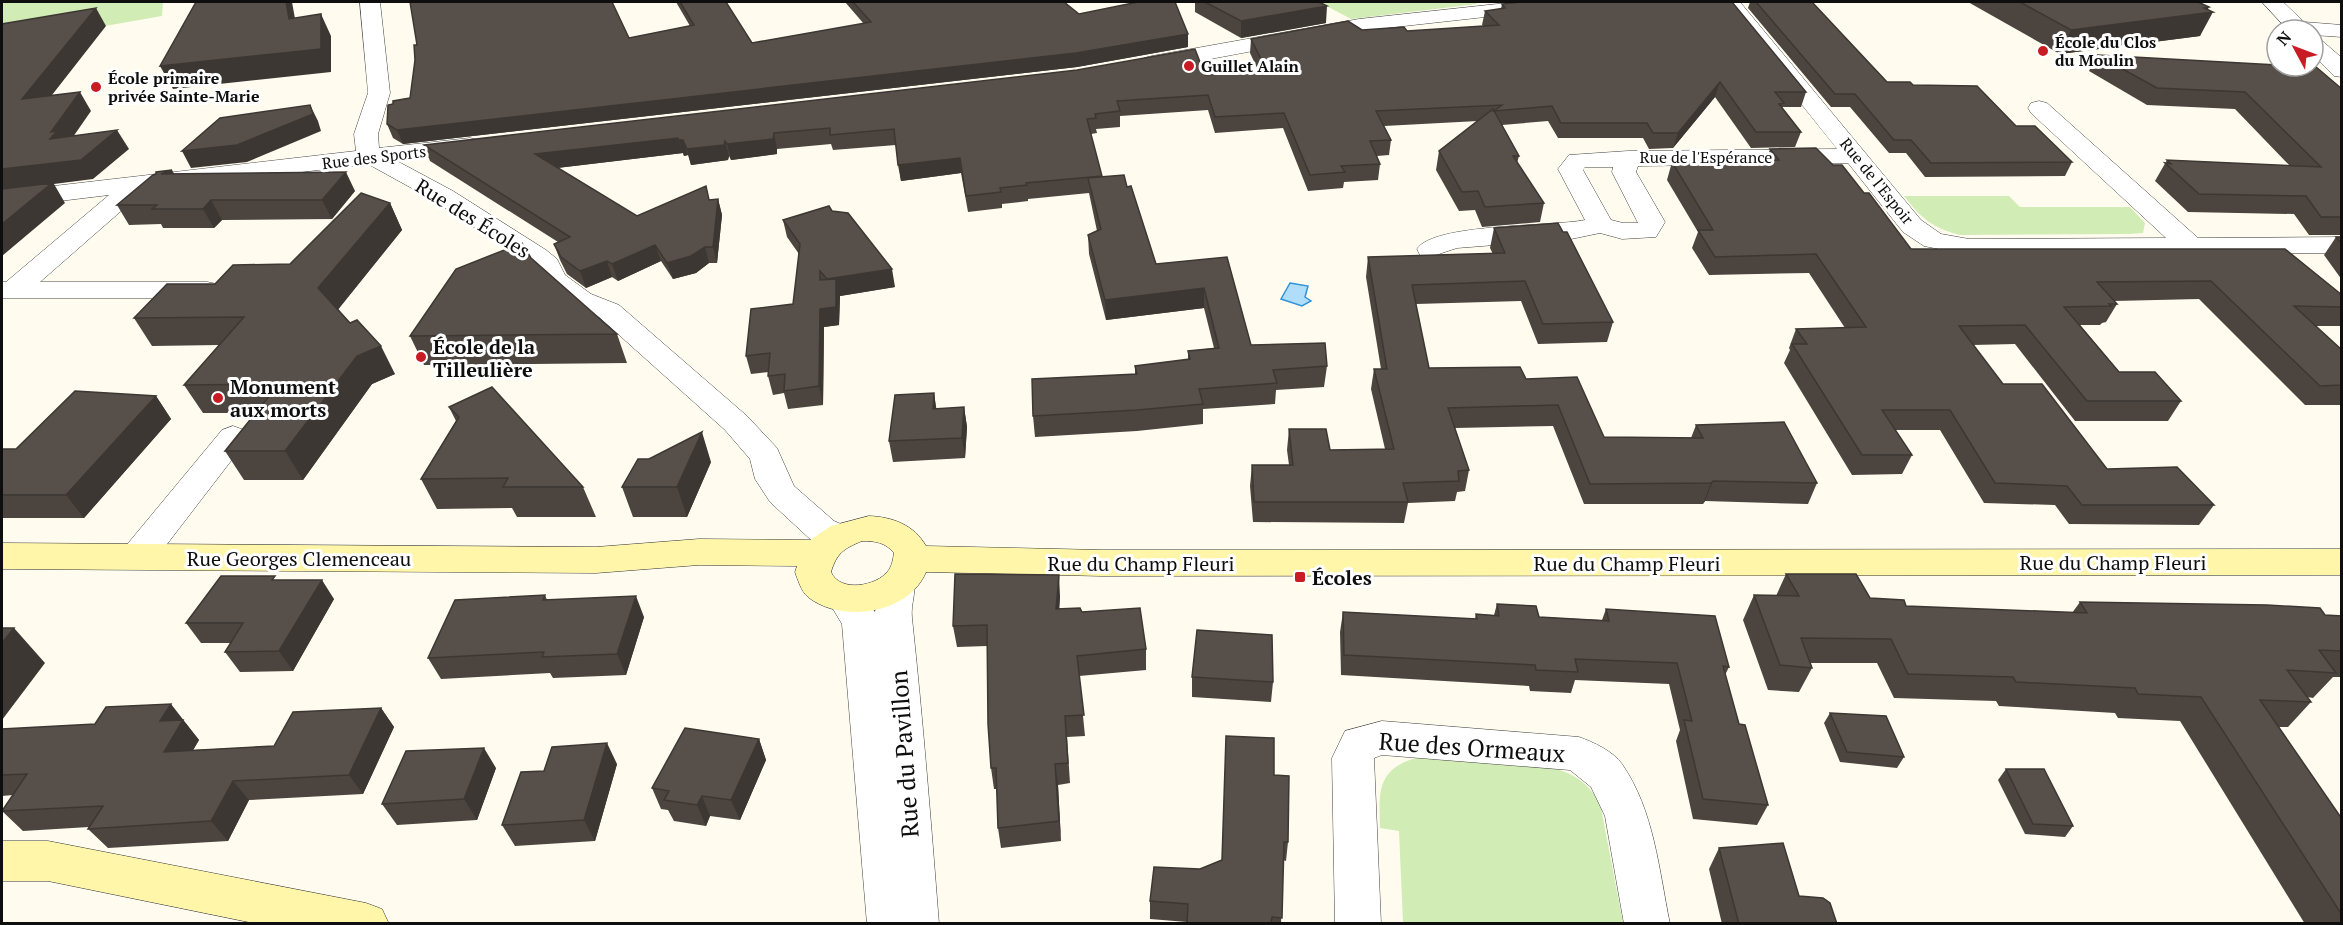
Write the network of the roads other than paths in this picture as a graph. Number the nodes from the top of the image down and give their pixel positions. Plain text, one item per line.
1 (370, 2) edge
2 (1566, 2) edge
3 (1730, 2) edge
4 (2272, 2) edge
5 (2288, 18) edge
6 (2342, 31) edge
7 (2325, 32) edge
8 (2325, 54) edge
9 (1133, 66) edge
10 (2342, 71) edge
11 (2039, 108) dead end
12 (496, 142) edge
13 (1856, 156) junction
14 (374, 158) junction
15 (1628, 158) junction
16 (136, 185) junction
17 (2, 200) edge
18 (1601, 225) junction
19 (2342, 245) edge
20 (2190, 246) junction
21 (1430, 249) dead end
22 (7, 290) edge
23 (224, 290) edge
24 (233, 437) edge
25 (823, 554) junction
26 (2, 556) edge
27 (138, 556) junction
28 (2342, 562) edge
29 (905, 572) junction
30 (844, 599) junction
31 (2, 861) edge
32 (366, 924) edge
33 (890, 924) edge
34 (916, 924) edge
35 (1358, 924) edge
36 (1647, 924) edge

1 - 14 street
2 - 9 street
3 - 13 street, Rue de l'Espoir
4 - 5 street
6 - 7 street
8 - 10 street
11 - 20 street
12 - 14 street, Rue des Sports
13 - 15 street, Rue de l'Espérance
13 - 20 street, Rue de l'Espoir
14 - 16 street, Rue des Sports
14 - 25 street, Rue des Écoles
15 - 18 street, Rue de l'Espérance
15 - 18 street, Rue de l'Espérance
16 - 17 street, Rue des Sports
16 - 22 street
18 - 21 street, Rue de l'Espérance
19 - 20 street, Rue de l'Espoir
22 - 23 street
24 - 27 street
25 - 27 street, Rue Georges Clemenceau
25 - 29 street
25 - 30 street
26 - 27 street, Rue Georges Clemenceau
28 - 29 street, Rue du Champ Fleuri
29 - 30 street
29 - 34 street, Rue du Pavillon
30 - 33 street, Rue du Pavillon
31 - 32 street
35 - 36 street, Rue des Ormeaux

